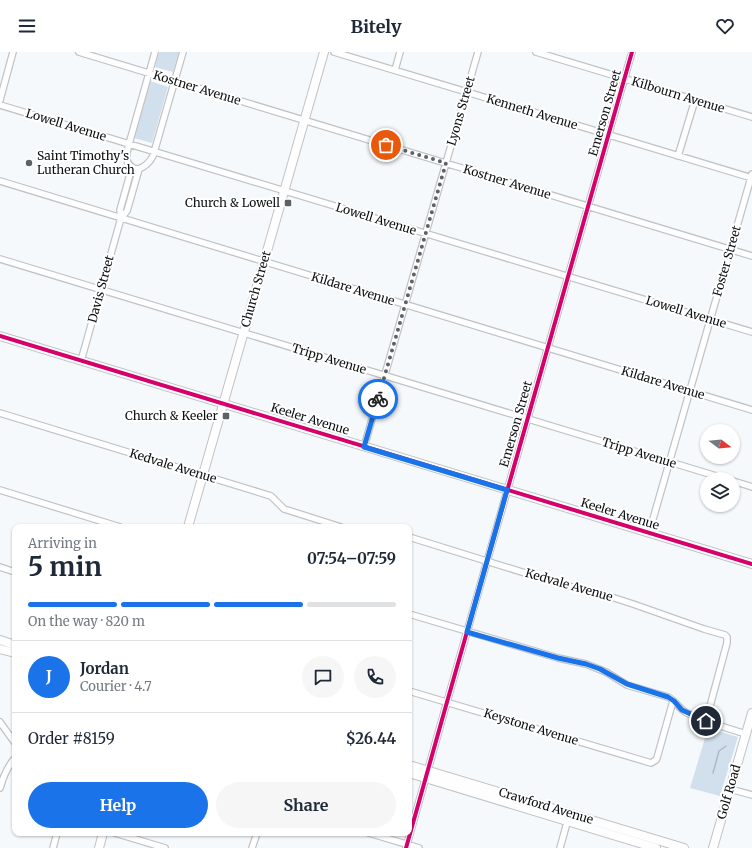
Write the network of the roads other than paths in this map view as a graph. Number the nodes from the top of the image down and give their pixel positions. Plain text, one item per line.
1 (14, 52) edge
2 (78, 52) edge
3 (155, 52) edge
4 (183, 52) edge
5 (324, 52) edge
6 (334, 52) edge
7 (400, 52) edge
8 (478, 52) edge
9 (536, 52) edge
10 (632, 52) edge
11 (395, 70) junction
12 (149, 73) junction
13 (625, 79) junction
14 (174, 81) junction
15 (466, 92) junction
16 (0, 100) edge
17 (695, 100) junction
18 (0, 105) edge
19 (752, 117) edge
20 (304, 120) junction
21 (609, 135) junction
22 (129, 144) junction
23 (154, 152) junction
24 (678, 156) junction
25 (446, 163) junction
26 (132, 167) junction
27 (139, 169) junction
28 (752, 177) edge
29 (0, 182) edge
30 (284, 191) junction
31 (589, 206) junction
32 (121, 218) junction
33 (426, 234) junction
34 (730, 249) junction
35 (752, 256) edge
36 (0, 259) edge
37 (264, 262) junction
38 (568, 277) junction
39 (101, 289) junction
40 (405, 305) junction
41 (710, 320) junction
42 (752, 332) edge
43 (243, 333) junction
44 (0, 336) edge
45 (548, 348) junction
46 (81, 361) junction
47 (385, 376) junction
48 (690, 391) junction
49 (223, 404) junction
50 (752, 410) edge
51 (0, 413) edge
52 (528, 419) junction
53 (364, 447) junction
54 (670, 462) junction
55 (703, 472) edge
56 (203, 475) junction
57 (740, 483) edge
58 (752, 487) edge
59 (0, 490) edge
60 (507, 490) junction
61 (110, 524) edge
62 (189, 524) edge
63 (332, 524) edge
64 (649, 533) junction
65 (412, 539) edge
66 (487, 561) junction
67 (752, 564) edge
68 (0, 567) edge
69 (12, 571) edge
70 (412, 615) edge
71 (467, 632) junction
72 (0, 643) edge
73 (12, 645) edge
74 (12, 651) edge
75 (412, 692) edge
76 (674, 701) junction
77 (447, 702) junction
78 (751, 716) edge
79 (706, 721) junction
80 (0, 722) edge
81 (746, 734) junction
82 (12, 739) edge
83 (12, 761) edge
84 (412, 766) edge
85 (412, 773) edge
86 (427, 774) junction
87 (0, 788) edge
88 (730, 789) junction
89 (752, 795) edge
90 (568, 817) junction
91 (412, 828) edge
92 (56, 836) edge
93 (102, 836) edge
94 (124, 836) edge
95 (256, 836) edge
96 (378, 836) edge
97 (410, 836) edge
98 (407, 846) edge
99 (53, 848) edge
100 (98, 848) edge
101 (165, 848) edge
102 (252, 848) edge
103 (419, 848) edge
104 (560, 848) edge
105 (656, 848) edge
106 (684, 848) edge
107 (713, 848) edge

1 - 16 street
2 - 12 street, Kostner Avenue
3 - 12 street, Davis Street
4 - 14 street
5 - 20 street, Church Street
6 - 11 street, Kenneth Avenue
7 - 11 street
8 - 15 street, Lyons Street
9 - 13 street, Kilbourn Avenue
10 - 13 street, Emerson Street
11 - 15 street, Kenneth Avenue
12 - 14 street, Kostner Avenue
12 - 22 street, Davis Street
13 - 17 street, Kilbourn Avenue
13 - 21 street, Emerson Street
14 - 20 street, Kostner Avenue
14 - 23 street
15 - 21 street, Kenneth Avenue
15 - 25 street, Lyons Street
17 - 19 street, Kilbourn Avenue
17 - 24 street
18 - 22 street, Lowell Avenue
20 - 25 street, Kostner Avenue
20 - 30 street, Church Street
21 - 24 street, Kenneth Avenue
21 - 31 street, Emerson Street
22 - 23 street, Lowell Avenue
22 - 26 street, Davis Street
23 - 27 street
23 - 30 street, Lowell Avenue
24 - 28 street, Kenneth Avenue
25 - 31 street, Kostner Avenue
25 - 33 street, Lyons Street
26 - 27 street
26 - 32 street, Davis Street
27 - 32 street, Davis Street
28 - 34 street, Foster Street
29 - 32 street, Kildare Avenue
30 - 33 street, Lowell Avenue
30 - 37 street, Church Street
31 - 34 street, Kostner Avenue
31 - 38 street, Emerson Street
32 - 37 street, Kildare Avenue
32 - 39 street, Davis Street
33 - 38 street, Lowell Avenue
33 - 40 street, Lyons Street
34 - 35 street, Kostner Avenue
34 - 41 street, Foster Street
36 - 39 street, Tripp Avenue
37 - 40 street, Kildare Avenue
37 - 43 street, Church Street
38 - 41 street, Lowell Avenue
38 - 45 street, Emerson Street
39 - 43 street, Tripp Avenue
39 - 46 street, Davis Street
40 - 45 street, Kildare Avenue
40 - 47 street, Lyons Street
41 - 42 street, Lowell Avenue
41 - 48 street, Foster Street
43 - 47 street, Tripp Avenue
43 - 49 street, Church Street
44 - 46 street, Keeler Avenue
45 - 48 street, Kildare Avenue
45 - 52 street, Emerson Street
46 - 49 street, Keeler Avenue
47 - 52 street, Tripp Avenue
47 - 53 street, Lyons Street
48 - 50 street, Kildare Avenue
48 - 54 street, Foster Street
49 - 53 street, Keeler Avenue
49 - 56 street, Church Street
51 - 56 street, Kedvale Avenue
52 - 54 street, Tripp Avenue
52 - 60 street, Emerson Street
53 - 60 street, Keeler Avenue
54 - 55 street, Tripp Avenue
54 - 64 street, Foster Street
56 - 62 street, Church Street
56 - 63 street, Kedvale Avenue
57 - 58 street
59 - 61 street
60 - 64 street, Keeler Avenue
60 - 66 street, Emerson Street
64 - 67 street, Keeler Avenue
65 - 66 street, Kedvale Avenue
66 - 71 street, Emerson Street
66 - 79 street, Kedvale Avenue
68 - 69 street
70 - 71 street
71 - 76 street
71 - 77 street, Emerson Street
72 - 73 street
72 - 74 street
75 - 77 street, Keystone Avenue
76 - 77 street, Keystone Avenue
76 - 79 street
77 - 86 street, Emerson Street
78 - 81 street, Golf Road
79 - 81 street
80 - 82 street
81 - 88 street, Golf Road
83 - 87 street
84 - 86 street, Crawford Avenue
85 - 86 street, Crawford Avenue
86 - 90 street, Crawford Avenue
86 - 91 street, Emerson Street
88 - 89 street
88 - 107 street, Golf Road
90 - 104 street
90 - 105 street, Crawford Avenue
90 - 106 street, Crawford Avenue
92 - 99 street
93 - 100 street
94 - 101 street
95 - 102 street
96 - 98 street
97 - 98 street, Emerson Street
98 - 103 street

